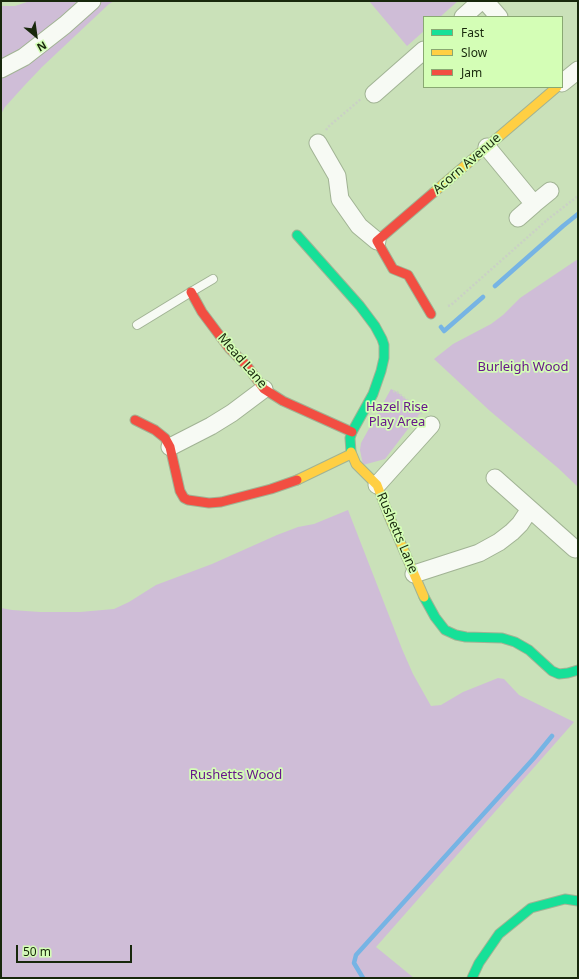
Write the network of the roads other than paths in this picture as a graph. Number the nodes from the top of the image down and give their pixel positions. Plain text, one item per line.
1 (92, 1) edge
2 (481, 1) edge
3 (485, 1) edge
4 (464, 16) edge
5 (498, 16) edge
6 (423, 51) edge
7 (1, 69) edge
8 (556, 88) edge
9 (374, 94) road end
10 (318, 143) road end
11 (487, 146) junction
12 (550, 191) dead end
13 (534, 204) junction
14 (518, 218) dead end
15 (297, 235) dead end
16 (377, 241) junction
17 (213, 279) dead end
18 (191, 292) junction
19 (431, 314) road end
20 (137, 325) dead end
21 (264, 389) junction
22 (135, 420) dead end
23 (431, 425) road end
24 (352, 432) junction
25 (170, 447) junction
26 (351, 454) junction
27 (495, 478) dead end
28 (377, 485) junction
29 (530, 509) junction
30 (574, 549) dead end
31 (414, 574) junction
32 (578, 670) edge
33 (578, 900) edge
34 (472, 978) edge

1 - 7 street
2 - 4 street
3 - 5 street
6 - 9 street
8 - 11 street, Acorn Avenue
10 - 16 street
11 - 13 street
11 - 16 street, Acorn Avenue
12 - 13 street
13 - 14 street
15 - 24 street
16 - 19 street
17 - 18 lane
18 - 20 lane
18 - 21 street, Mead Lane
21 - 24 street, Mead Lane
21 - 25 street
22 - 25 street
23 - 28 street
24 - 26 street
25 - 26 street
26 - 28 street, Rushetts Lane
27 - 29 street
28 - 31 street, Rushetts Lane
29 - 30 street
29 - 31 street
31 - 32 street, Rushetts Lane
33 - 34 street

